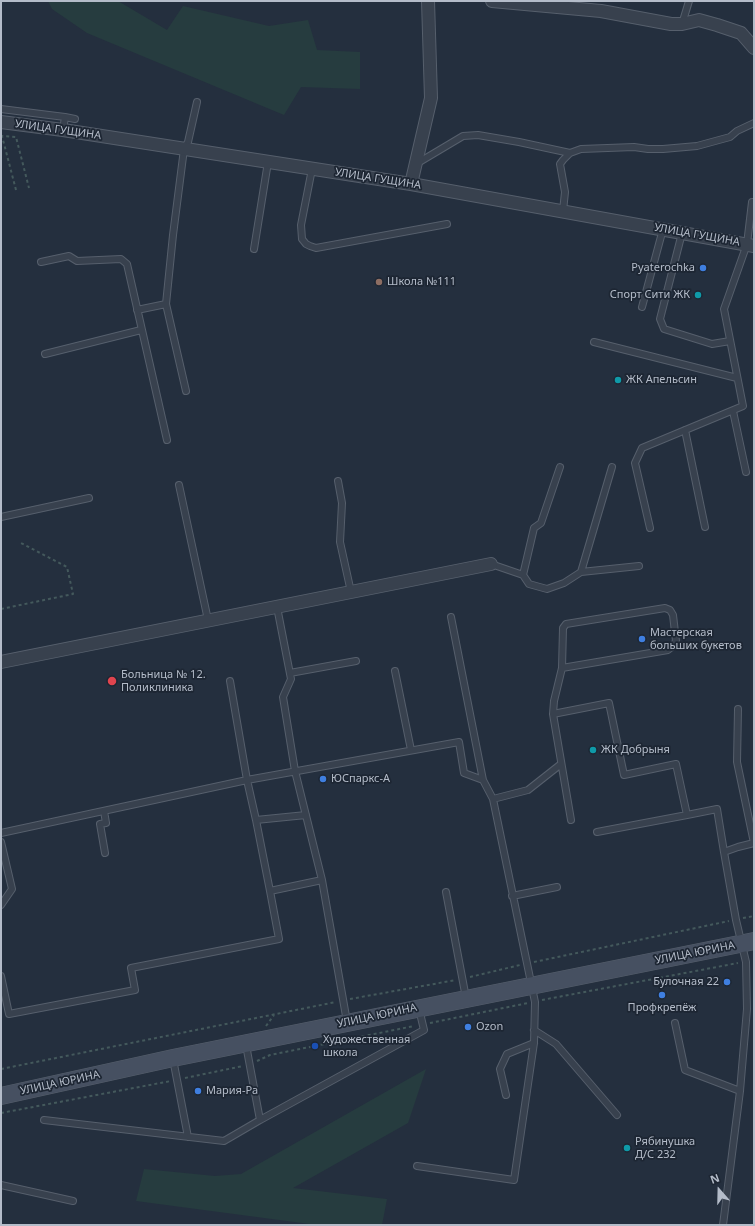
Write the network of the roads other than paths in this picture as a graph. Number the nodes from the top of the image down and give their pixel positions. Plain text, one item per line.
1 (428, 1) edge
2 (492, 1) edge
3 (688, 1) edge
4 (515, 2) edge
5 (682, 24) junction
6 (754, 48) edge
7 (197, 102) dead end
8 (1, 109) edge
9 (64, 117) junction
10 (75, 118) dead end
11 (1, 122) edge
12 (754, 123) edge
13 (63, 130) junction
14 (184, 149) junction
15 (570, 153) junction
16 (268, 162) junction
17 (416, 164) junction
18 (312, 169) junction
19 (411, 184) junction
20 (754, 202) edge
21 (563, 211) junction
22 (447, 224) dead end
23 (664, 229) junction
24 (682, 233) junction
25 (751, 245) edge
26 (254, 249) dead end
27 (42, 262) dead end
28 (166, 304) junction
29 (642, 307) dead end
30 (137, 310) junction
31 (141, 330) junction
32 (730, 341) junction
33 (594, 342) dead end
34 (45, 354) dead end
35 (737, 378) junction
36 (186, 392) dead end
37 (733, 412) junction
38 (685, 430) junction
39 (166, 440) dead end
40 (560, 467) dead end
41 (612, 467) dead end
42 (746, 472) dead end
43 (338, 481) dead end
44 (179, 485) dead end
45 (89, 498) dead end
46 (1, 517) edge
47 (650, 528) dead end
48 (706, 528) dead end
49 (491, 564) joint
50 (639, 566) dead end
51 (582, 572) junction
52 (523, 575) junction
53 (351, 592) junction
54 (276, 607) junction
55 (451, 617) dead end
56 (208, 620) junction
57 (1, 662) edge
58 (356, 662) dead end
59 (562, 668) junction
60 (395, 671) dead end
61 (290, 673) junction
62 (230, 681) dead end
63 (738, 709) dead end
64 (553, 714) junction
65 (411, 750) junction
66 (561, 764) junction
67 (295, 771) junction
68 (247, 780) junction
69 (484, 780) junction
70 (493, 799) junction
71 (104, 811) junction
72 (306, 815) junction
73 (687, 815) junction
74 (256, 820) junction
75 (571, 820) dead end
76 (1, 832) edge
77 (597, 832) dead end
78 (1, 842) edge
79 (754, 843) edge
80 (724, 852) junction
81 (105, 853) dead end
82 (322, 880) junction
83 (557, 887) dead end
84 (270, 891) junction
85 (446, 892) dead end
86 (512, 896) junction
87 (1, 905) edge
88 (747, 942) edge
89 (1, 976) edge
90 (533, 994) junction
91 (466, 998) junction
92 (419, 1008) junction
93 (347, 1022) junction
94 (675, 1022) dead end
95 (534, 1030) junction
96 (246, 1043) junction
97 (534, 1043) junction
98 (173, 1058) junction
99 (740, 1091) junction
100 (506, 1095) dead end
101 (1, 1096) edge
102 (617, 1115) dead end
103 (44, 1120) dead end
104 (260, 1120) junction
105 (188, 1137) junction
106 (417, 1166) dead end
107 (1, 1185) edge
108 (73, 1201) dead end
109 (723, 1225) edge

1 - 17 street
2 - 4 street
3 - 5 lane
4 - 5 street
5 - 6 street
7 - 14 lane
8 - 9 lane
9 - 10 lane
9 - 13 lane
11 - 13 street, УЛИЦА ГУЩИНА
12 - 15 lane
13 - 14 street, УЛИЦА ГУЩИНА
14 - 16 street, УЛИЦА ГУЩИНА
14 - 28 lane
15 - 17 lane
15 - 21 lane
16 - 18 street, УЛИЦА ГУЩИНА
16 - 26 lane
17 - 19 street
18 - 19 street, УЛИЦА ГУЩИНА
18 - 22 lane
19 - 21 street, УЛИЦА ГУЩИНА
20 - 25 lane
21 - 23 street, УЛИЦА ГУЩИНА
23 - 24 street, УЛИЦА ГУЩИНА
23 - 29 lane
24 - 25 street, УЛИЦА ГУЩИНА
24 - 32 lane
25 - 32 lane
27 - 30 lane
28 - 30 lane
28 - 36 lane
30 - 31 lane
31 - 34 lane
31 - 39 lane
32 - 35 lane
33 - 35 lane
35 - 37 lane
37 - 38 lane
37 - 42 lane
38 - 47 lane
38 - 48 lane
40 - 52 lane
41 - 51 lane
43 - 53 lane
44 - 56 lane
45 - 46 lane
49 - 52 lane
49 - 53 street
50 - 51 lane
51 - 52 lane
53 - 54 street
54 - 56 street
54 - 61 lane
55 - 69 lane
56 - 57 street
58 - 61 lane
59 - 59 lane
59 - 64 lane
60 - 65 lane
61 - 67 lane
62 - 68 lane
63 - 79 lane
64 - 66 lane
64 - 73 lane
65 - 67 lane
65 - 69 lane
66 - 70 lane
66 - 75 lane
67 - 68 lane
67 - 72 lane
68 - 71 lane
68 - 74 lane
69 - 70 lane
70 - 86 lane
71 - 76 lane
71 - 81 lane
72 - 74 lane
72 - 82 lane
73 - 77 lane
73 - 80 lane
74 - 84 lane
78 - 87 lane
79 - 80 lane
80 - 88 lane
82 - 84 lane
82 - 93 lane
83 - 86 lane
84 - 89 lane
85 - 91 lane
86 - 90 lane
88 - 90 main road, УЛИЦА ЮРИНА
88 - 99 lane
90 - 91 main road, УЛИЦА ЮРИНА
90 - 95 lane
91 - 92 main road, УЛИЦА ЮРИНА
92 - 93 main road, УЛИЦА ЮРИНА
92 - 104 lane
93 - 96 main road, УЛИЦА ЮРИНА
94 - 99 lane
95 - 97 lane
95 - 102 lane
96 - 98 main road, УЛИЦА ЮРИНА
96 - 104 lane
97 - 100 lane
97 - 106 lane
98 - 101 main road, УЛИЦА ЮРИНА
98 - 105 lane
99 - 109 lane
103 - 105 lane
104 - 105 lane
107 - 108 lane

